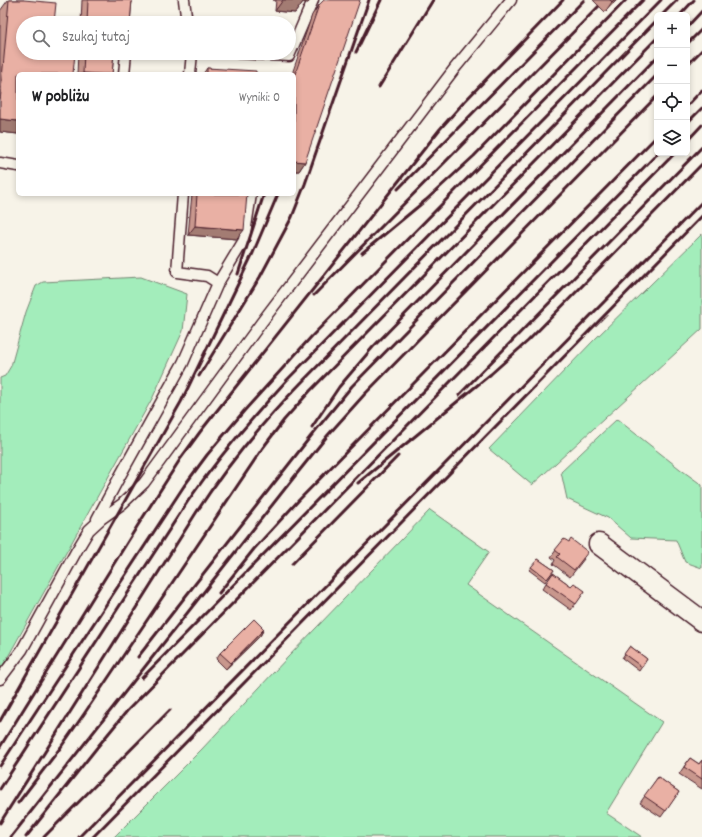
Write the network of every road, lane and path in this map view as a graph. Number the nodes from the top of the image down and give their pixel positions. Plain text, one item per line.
1 (184, 0) edge
2 (313, 0) edge
3 (511, 0) edge
4 (187, 16) edge
5 (296, 40) edge
6 (125, 60) edge
7 (191, 60) edge
8 (124, 72) edge
9 (190, 72) edge
10 (0, 163) edge
11 (16, 166) edge
12 (183, 196) edge
13 (251, 196) edge
14 (218, 283) junction
15 (94, 524) junction
16 (599, 544) dead end
17 (702, 621) edge
18 (0, 679) edge

1 - 4 lane
2 - 5 lane
3 - 15 lane
6 - 8 lane
7 - 9 lane
10 - 11 lane
12 - 14 lane
13 - 14 lane
14 - 15 lane
15 - 18 lane
16 - 17 street

